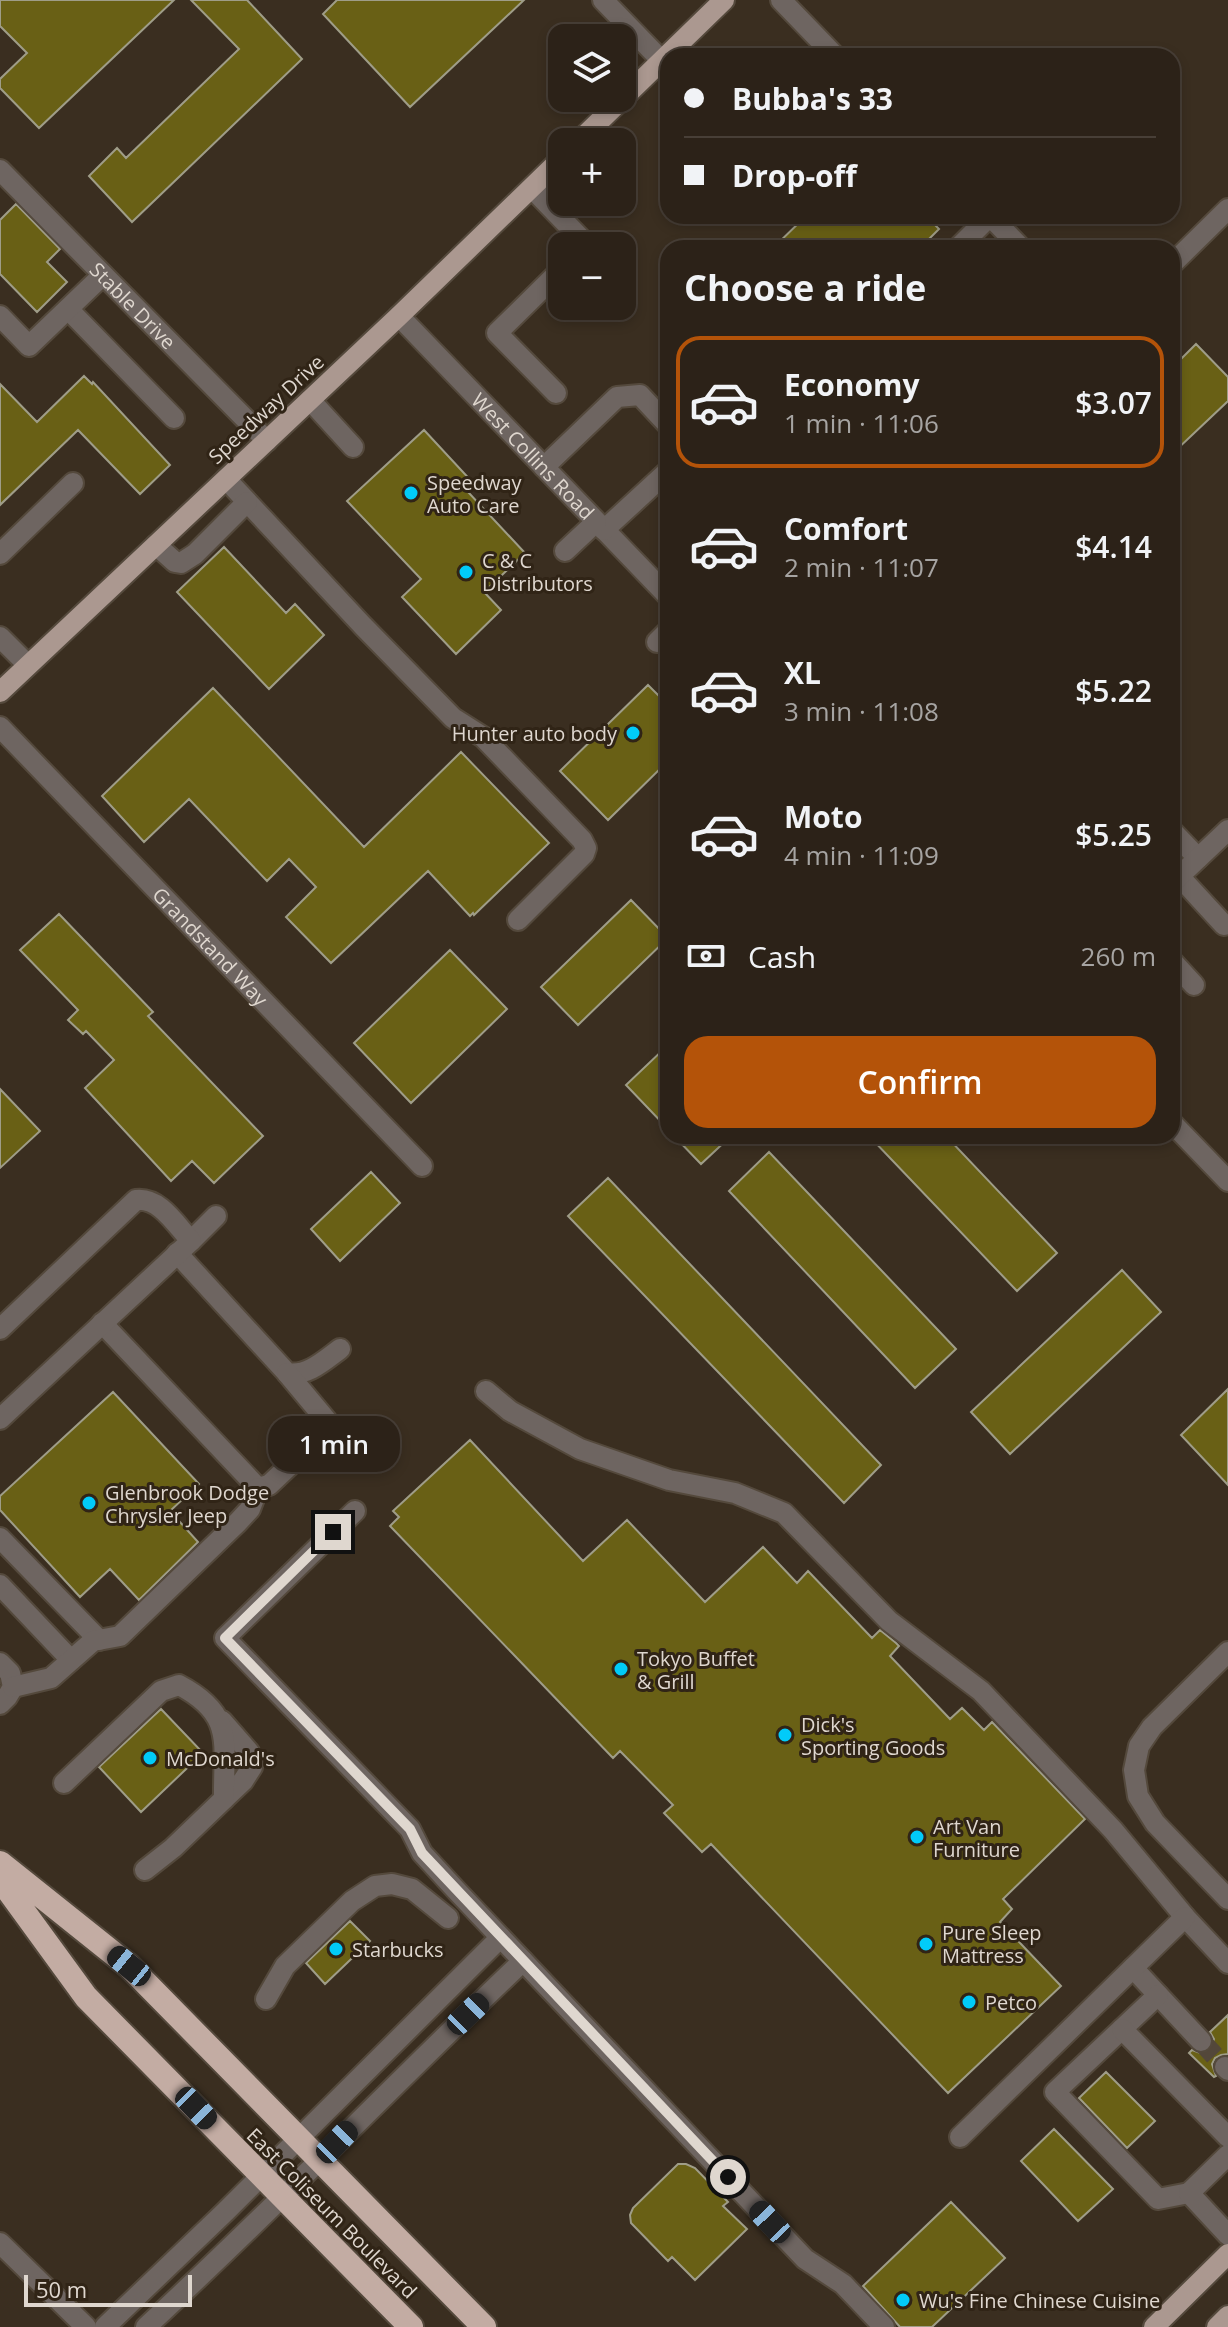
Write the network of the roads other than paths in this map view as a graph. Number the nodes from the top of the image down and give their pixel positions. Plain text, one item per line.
1 (603, 0) edge
2 (724, 0) edge
3 (781, 0) edge
4 (675, 48) edge
5 (827, 48) edge
6 (660, 59) edge
7 (660, 63) edge
8 (593, 128) edge
9 (0, 170) edge
10 (548, 172) edge
11 (532, 188) junction
12 (1228, 209) edge
13 (982, 224) edge
14 (998, 224) edge
15 (574, 232) edge
16 (966, 240) edge
17 (1013, 240) edge
18 (1180, 256) edge
19 (103, 275) junction
20 (548, 283) edge
21 (68, 309) junction
22 (0, 316) edge
23 (399, 316) junction
24 (556, 393) dead end
25 (310, 400) junction
26 (660, 416) edge
27 (174, 418) dead end
28 (267, 441) junction
29 (353, 447) dead end
30 (544, 467) junction
31 (660, 477) edge
32 (226, 479) junction
33 (73, 483) dead end
34 (247, 502) junction
35 (600, 526) junction
36 (156, 545) junction
37 (565, 551) dead end
38 (0, 554) edge
39 (660, 581) edge
40 (0, 637) edge
41 (28, 665) junction
42 (0, 692) edge
43 (0, 727) edge
44 (1228, 830) edge
45 (1180, 839) edge
46 (1198, 858) junction
47 (1180, 876) edge
48 (1180, 884) edge
49 (518, 920) dead end
50 (1224, 925) dead end
51 (1180, 970) edge
52 (1194, 985) dead end
53 (1180, 1131) edge
54 (422, 1166) dead end
55 (1228, 1181) edge
56 (216, 1216) dead end
57 (184, 1247) junction
58 (102, 1323) junction
59 (0, 1329) edge
60 (340, 1349) dead end
61 (287, 1373) junction
62 (486, 1391) dead end
63 (0, 1419) edge
64 (258, 1488) junction
65 (355, 1511) dead end
66 (0, 1538) edge
67 (0, 1585) edge
68 (99, 1640) junction
69 (1228, 1652) edge
70 (71, 1660) junction
71 (0, 1663) edge
72 (13, 1687) junction
73 (0, 1704) edge
74 (217, 1716) junction
75 (64, 1783) dead end
76 (224, 1799) junction
77 (0, 1863) edge
78 (145, 1870) dead end
79 (0, 1879) edge
80 (1228, 1899) edge
81 (1185, 1917) junction
82 (448, 1918) dead end
83 (500, 1938) junction
84 (523, 1961) junction
85 (1228, 1963) edge
86 (1133, 1968) junction
87 (1158, 1995) junction
88 (266, 1999) dead end
89 (1122, 2029) junction
90 (1201, 2041) tunnel mouth
91 (960, 2137) dead end
92 (1228, 2137) edge
93 (298, 2138) junction
94 (1228, 2155) edge
95 (319, 2160) junction
96 (261, 2175) junction
97 (1189, 2193) junction
98 (283, 2197) junction
99 (1228, 2235) edge
100 (0, 2243) edge
101 (1228, 2254) edge
102 (1228, 2316) edge
103 (86, 2327) edge
104 (105, 2327) edge
105 (146, 2327) edge
106 (411, 2327) edge
107 (484, 2327) edge
108 (884, 2327) edge
109 (1154, 2327) edge
110 (1217, 2327) edge

1 - 6 street
2 - 4 main road
3 - 5 street
7 - 8 main road
9 - 19 street, Stable Drive
10 - 11 main road, Speedway Drive
11 - 15 street
11 - 23 main road, Speedway Drive
12 - 18 street
13 - 16 street
14 - 17 street
19 - 21 street
19 - 28 street, Stable Drive
20 - 24 street
21 - 22 street
21 - 27 street
23 - 25 main road, Speedway Drive
23 - 30 street, West Collins Road
25 - 28 main road, Speedway Drive
25 - 29 street
26 - 30 street
28 - 32 main road, Speedway Drive
30 - 35 street, West Collins Road
31 - 35 street
32 - 34 street
32 - 36 main road, Speedway Drive
33 - 38 street
34 - 36 street
34 - 49 street
35 - 37 street
35 - 39 street, West Collins Road
36 - 41 main road, Speedway Drive
40 - 41 street
41 - 42 main road, Speedway Drive
43 - 54 street, Grandstand Way
44 - 46 street
45 - 46 street
46 - 47 street
48 - 50 street
51 - 52 street
53 - 55 street
56 - 57 street
57 - 58 street
57 - 59 street
57 - 61 street
58 - 63 street
58 - 64 street
60 - 61 street
61 - 64 street
62 - 81 street
64 - 68 street
65 - 83 street
66 - 68 street
67 - 70 street
68 - 70 street
69 - 80 street
70 - 72 street
71 - 72 street
72 - 73 street
74 - 75 street
74 - 76 street
74 - 76 street
76 - 78 street
77 - 93 highway, East Coliseum Boulevard
79 - 96 highway, East Coliseum Boulevard
81 - 85 street
81 - 86 street
82 - 88 street
83 - 84 street
83 - 93 street
84 - 95 street
84 - 108 street
86 - 87 street
86 - 91 street
87 - 89 street
87 - 90 street
89 - 92 street
89 - 97 street
93 - 95 highway, East Coliseum Boulevard
93 - 96 street
94 - 97 street
95 - 98 street
95 - 107 highway, East Coliseum Boulevard
96 - 98 highway, East Coliseum Boulevard
96 - 104 street
97 - 99 street
98 - 105 street
98 - 106 highway, East Coliseum Boulevard
100 - 103 street
101 - 109 main road
102 - 110 main road

